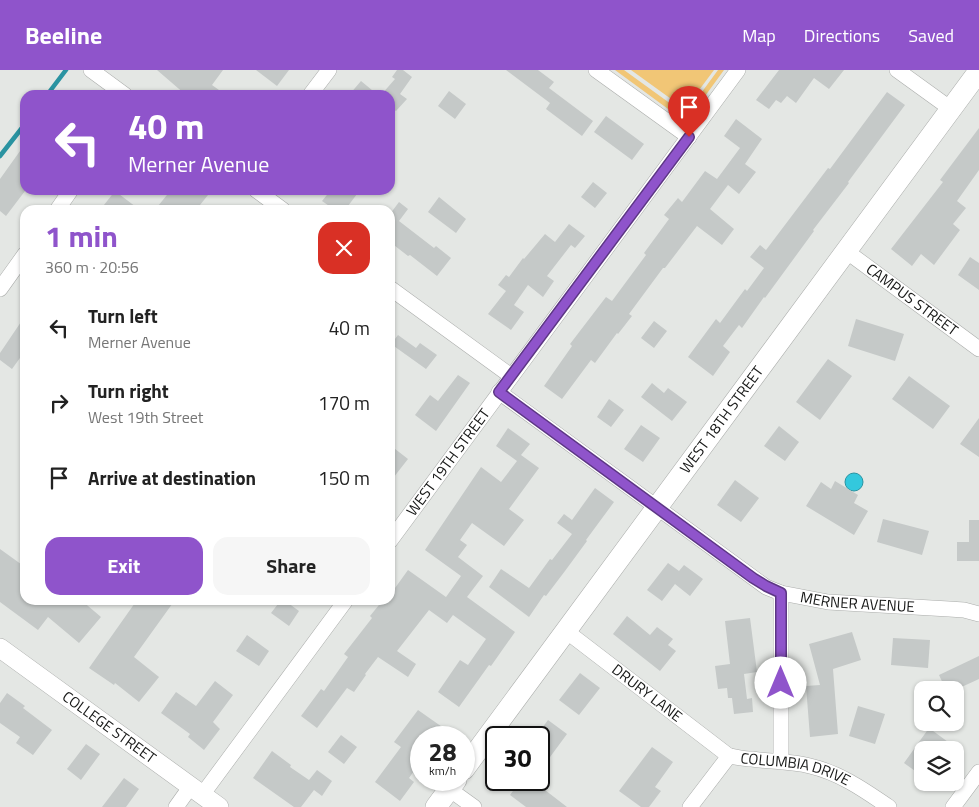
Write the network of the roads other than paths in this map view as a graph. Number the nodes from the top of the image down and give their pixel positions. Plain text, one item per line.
1 (91, 70) edge
2 (329, 70) edge
3 (596, 70) edge
4 (738, 70) edge
5 (897, 70) edge
6 (979, 71) edge
7 (118, 90) edge
8 (314, 90) edge
9 (951, 109) junction
10 (689, 137) junction
11 (263, 195) edge
12 (276, 205) edge
13 (846, 251) junction
14 (20, 261) edge
15 (0, 289) edge
16 (395, 292) edge
17 (979, 349) edge
18 (511, 376) junction
19 (499, 392) junction
20 (657, 507) junction
21 (395, 533) edge
22 (781, 593) junction
23 (342, 605) edge
24 (979, 614) edge
25 (566, 631) junction
26 (0, 648) edge
27 (475, 754) edge
28 (729, 756) junction
29 (781, 761) junction
30 (979, 772) edge
31 (196, 790) junction
32 (448, 791) edge
33 (459, 791) edge
34 (176, 807) edge
35 (220, 807) edge
36 (436, 807) edge
37 (474, 807) edge
38 (690, 807) edge
39 (889, 807) edge
40 (953, 807) edge

1 - 7 street
2 - 8 street
3 - 10 street
4 - 10 street, WEST 19TH STREET
5 - 9 street
6 - 9 main road, WEST 18TH STREET
9 - 13 main road, WEST 18TH STREET
10 - 18 street, WEST 19TH STREET
11 - 12 street
13 - 17 street, CAMPUS STREET
13 - 20 main road, WEST 18TH STREET
14 - 15 street
16 - 18 street
18 - 19 street, WEST 19TH STREET
19 - 20 street, MERNER AVENUE
19 - 21 street, WEST 19TH STREET
20 - 22 street, MERNER AVENUE
20 - 25 main road, WEST 18TH STREET
22 - 24 street, MERNER AVENUE
22 - 29 street
23 - 31 street
25 - 27 main road, WEST 18TH STREET
25 - 28 street, DRURY LANE
26 - 31 street, COLLEGE STREET
28 - 29 street, COLUMBIA DRIVE
28 - 38 street, COLUMBIA DRIVE
29 - 39 street, COLUMBIA DRIVE
30 - 40 street
31 - 34 street
31 - 35 street, COLLEGE STREET
32 - 36 main road
33 - 37 street

